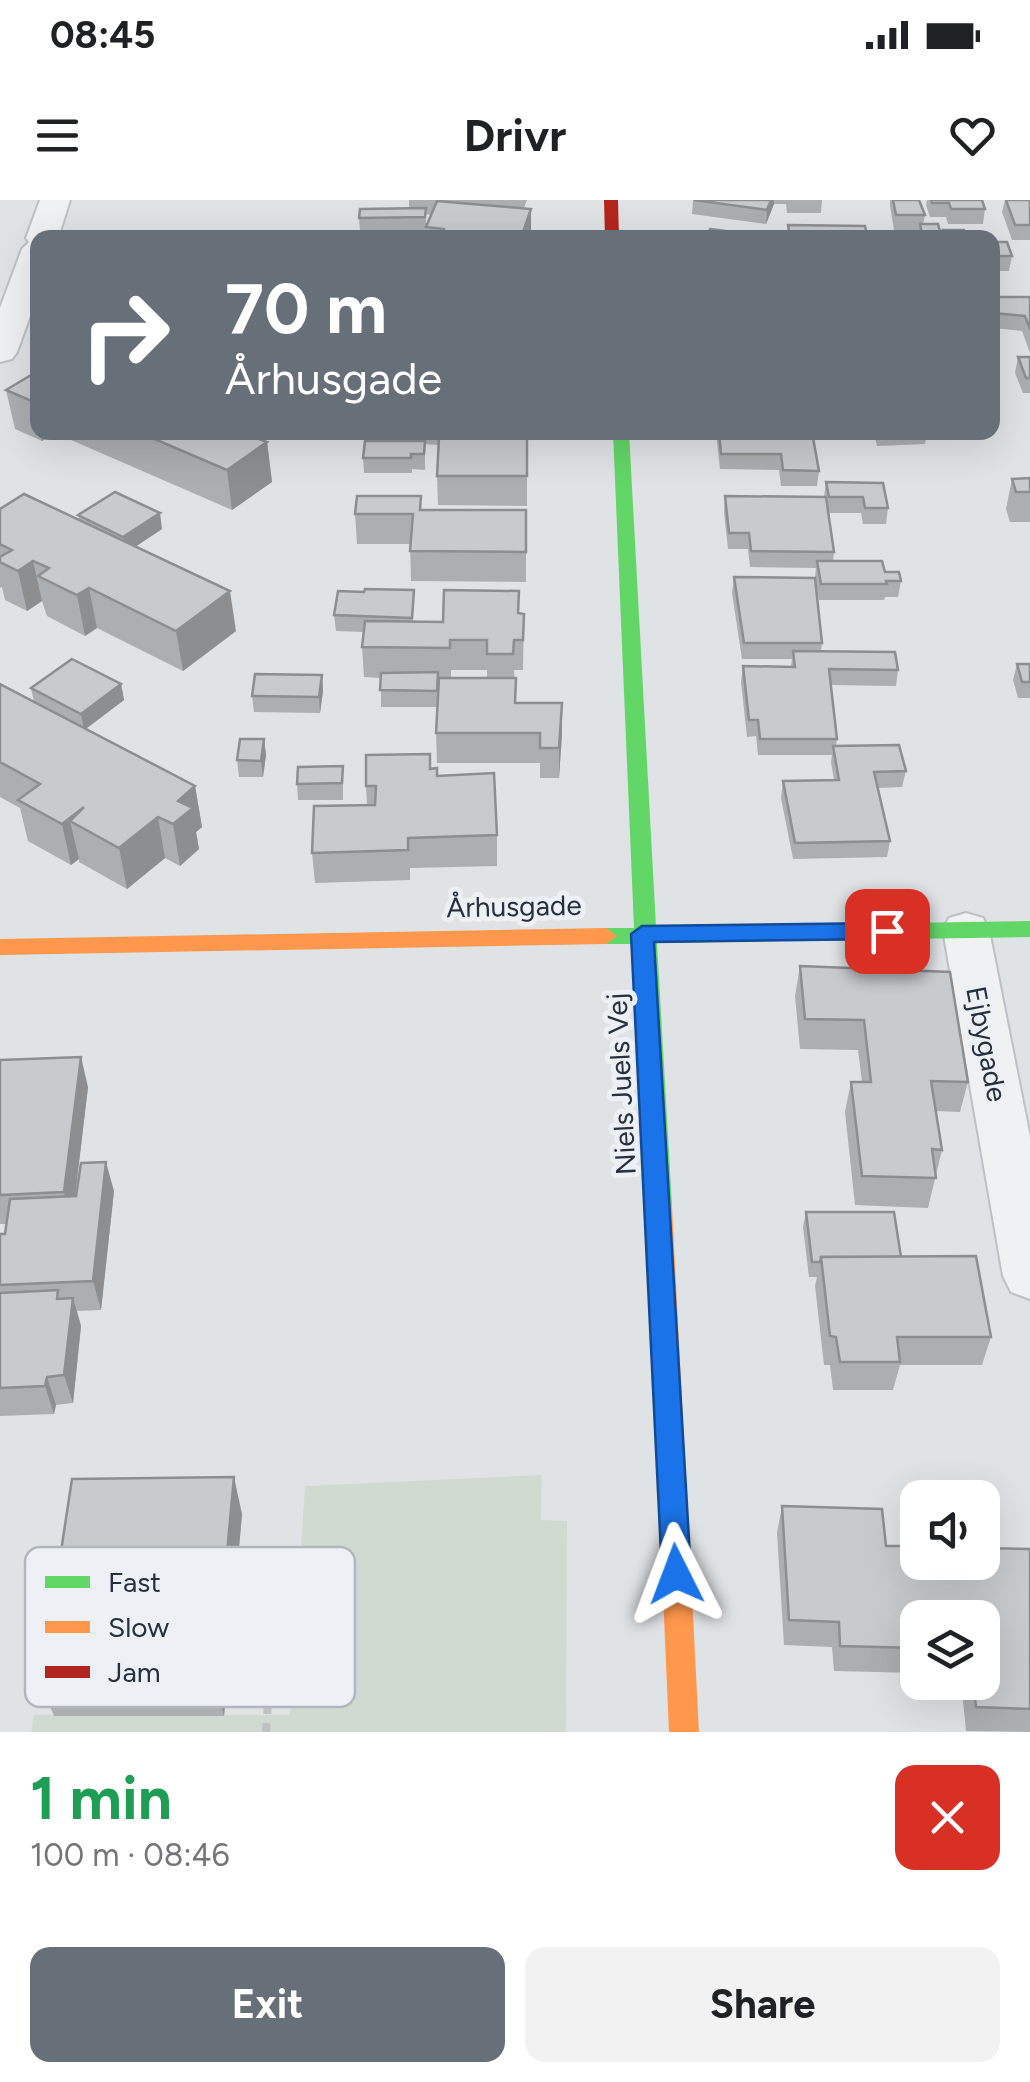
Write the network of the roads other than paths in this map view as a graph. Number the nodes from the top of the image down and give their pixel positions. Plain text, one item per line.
1 (55, 200) edge
2 (610, 200) edge
3 (45, 230) edge
4 (612, 230) edge
5 (30, 271) edge
6 (0, 352) edge
7 (620, 440) edge
8 (1030, 929) edge
9 (966, 930) junction
10 (642, 934) junction
11 (0, 946) edge
12 (1030, 1276) edge
13 (684, 1732) edge

1 - 3 street
2 - 4 street
5 - 6 street
7 - 10 street, Niels Juels Vej
8 - 9 street, Århusgade
9 - 10 street, Århusgade
9 - 12 street, Ejbygade
10 - 11 street, Århusgade
10 - 13 street, Niels Juels Vej

